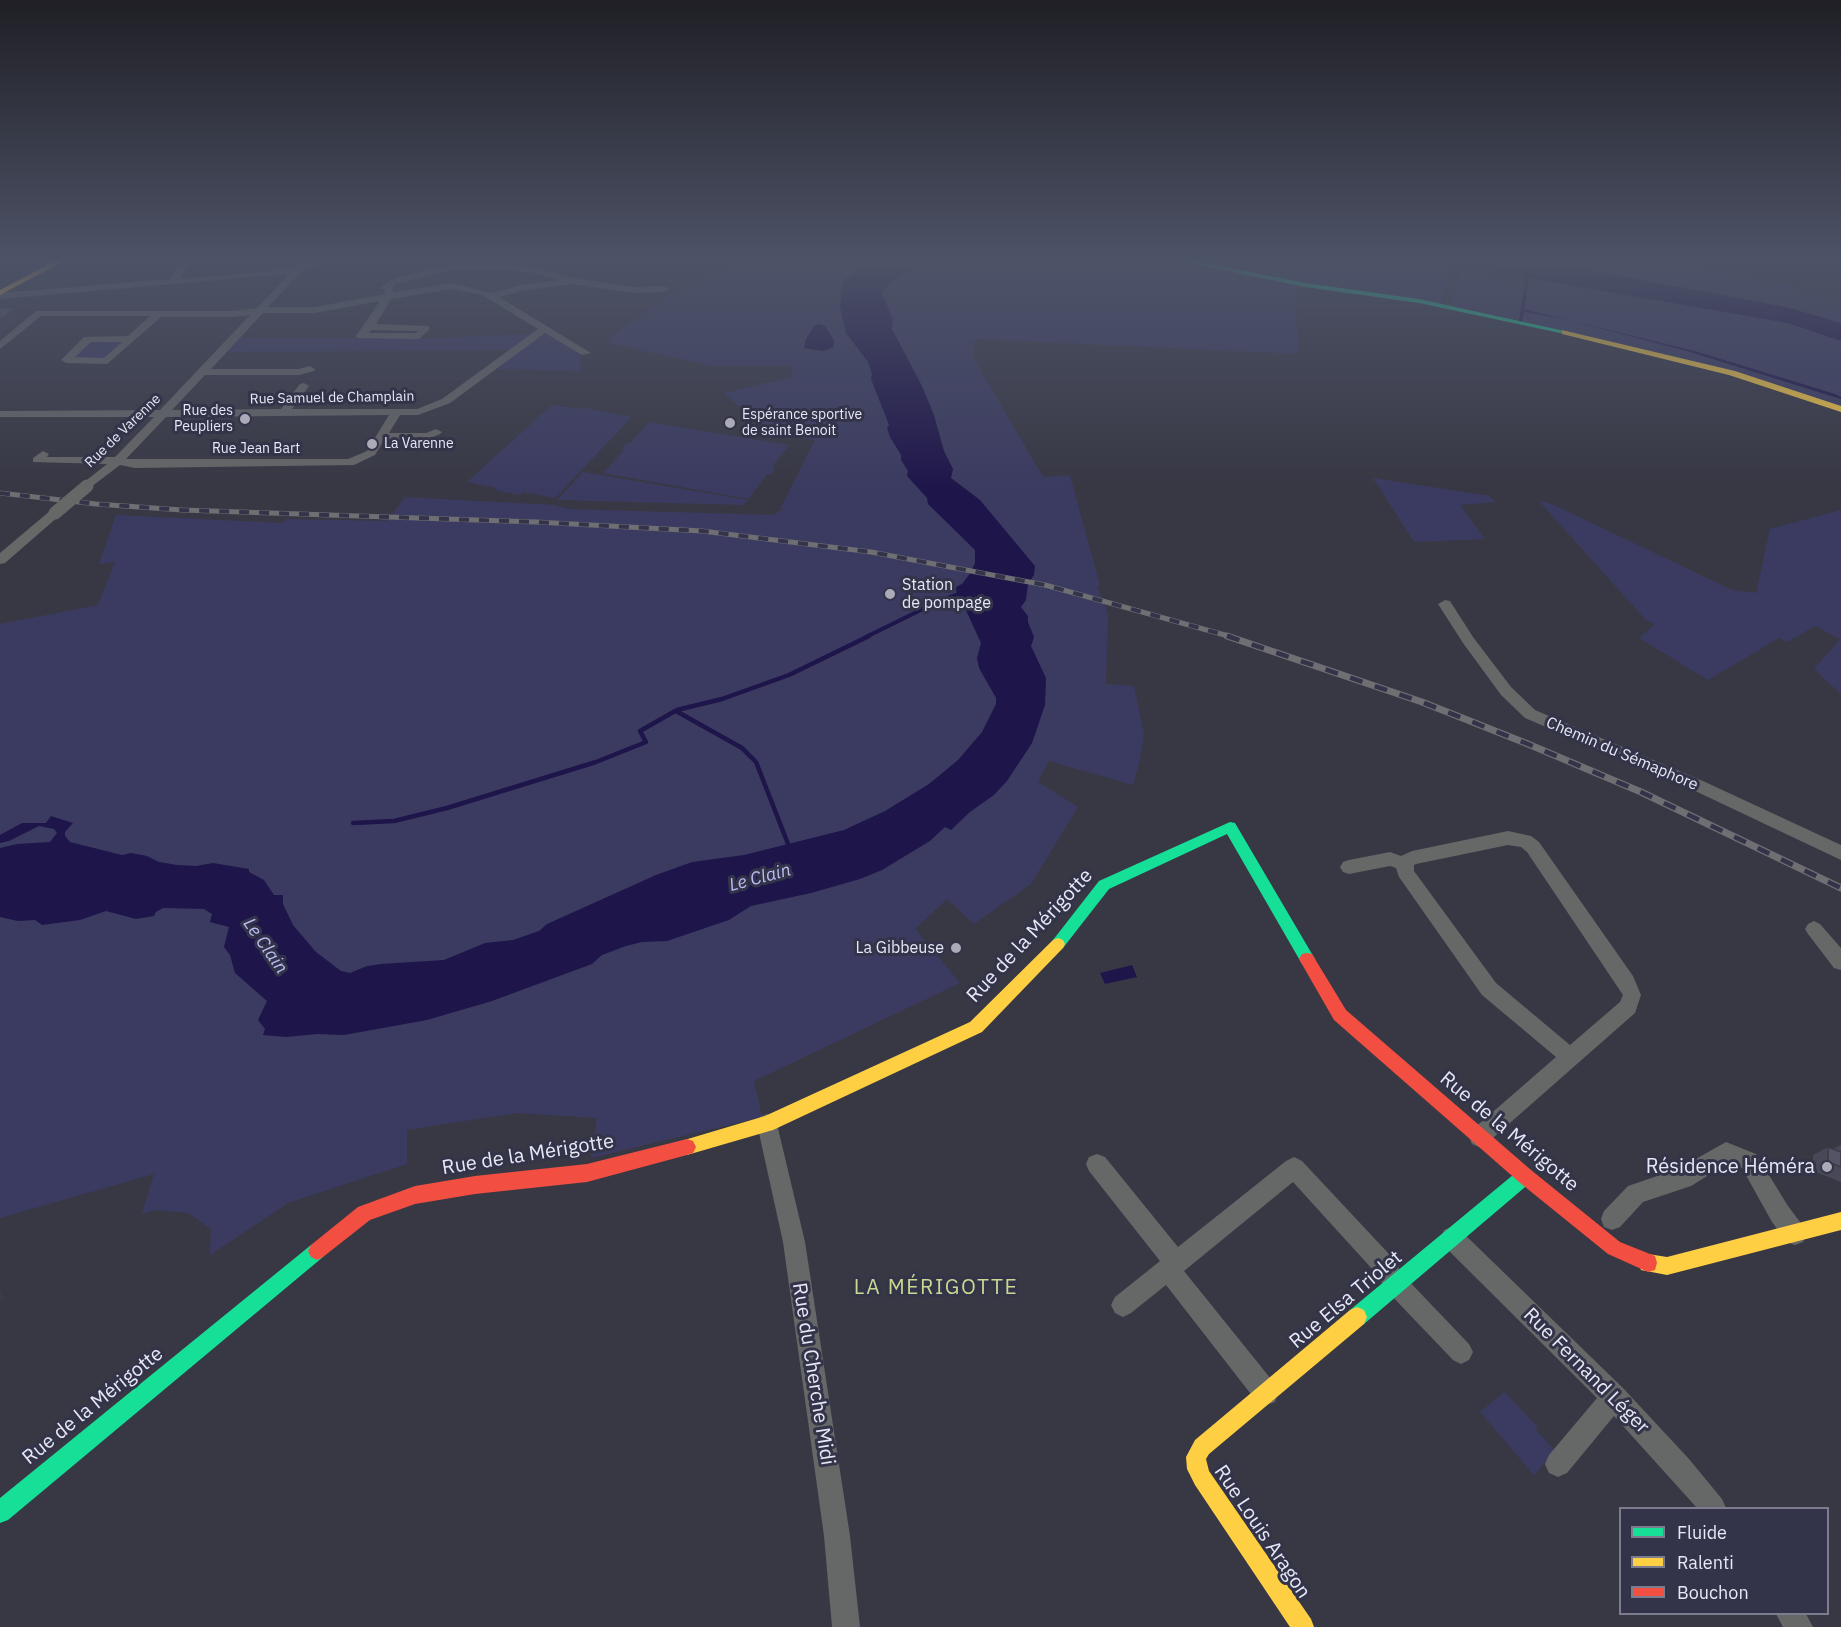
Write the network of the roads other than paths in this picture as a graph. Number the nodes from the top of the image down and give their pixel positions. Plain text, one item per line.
1 (235, 338) edge
2 (531, 338) edge
3 (561, 338) edge
4 (1595, 338) edge
5 (131, 339) joint
6 (586, 353) dead end
7 (310, 369) dead end
8 (204, 372) junction
9 (304, 386) dead end
10 (1841, 409) edge
11 (0, 414) edge
12 (164, 414) junction
13 (283, 414) junction
14 (395, 414) junction
15 (436, 432) dead end
16 (382, 437) junction
17 (43, 454) dead end
18 (118, 461) junction
19 (0, 560) edge
20 (1445, 604) dead end
21 (1841, 853) edge
22 (1404, 864) junction
23 (1349, 867) dead end
24 (1814, 929) dead end
25 (1841, 963) edge
26 (1570, 1058) junction
27 (767, 1124) junction
28 (1479, 1137) junction
29 (1096, 1164) dead end
30 (1525, 1176) junction
31 (1612, 1219) dead end
32 (1841, 1221) edge
33 (1795, 1234) junction
34 (1452, 1238) junction
35 (1172, 1266) junction
36 (1396, 1284) junction
37 (1123, 1305) dead end
38 (1461, 1352) dead end
39 (1266, 1393) junction
40 (1614, 1397) junction
41 (1196, 1457) joint
42 (1558, 1464) dead end
43 (1711, 1507) edge
44 (0, 1512) edge
45 (846, 1627) edge
46 (1303, 1627) edge

1 - 8 street, Rue de Varenne
2 - 14 street, Rue Samuel de Champlain
3 - 6 street
4 - 10 street
5 - 5 street
7 - 8 street
8 - 12 street, Rue de Varenne
9 - 13 street
11 - 12 street, Rue Samuel de Champlain
12 - 13 street, Rue Samuel de Champlain
12 - 18 street, Rue de Varenne
13 - 14 street, Rue Samuel de Champlain
14 - 16 street, Rue Jean Bart
15 - 16 street
16 - 18 street, Rue Jean Bart
17 - 18 street, Rue Jean Bart
18 - 19 street, Rue de Varenne, bridge
20 - 21 street, Chemin du Sémaphore
22 - 23 street
22 - 26 street
22 - 26 street
24 - 25 street
26 - 28 street
27 - 28 street, Rue de la Mérigotte
27 - 44 street, Rue de la Mérigotte
27 - 45 street, Rue du Cherche Midi
28 - 30 street, Rue de la Mérigotte
29 - 35 street
30 - 33 street, Rue de la Mérigotte
30 - 34 street, Rue Elsa Triolet
31 - 33 street
32 - 33 street, Rue de la Mérigotte
34 - 36 street, Rue Elsa Triolet
34 - 40 street, Rue Fernand Léger
35 - 36 street
35 - 37 street
35 - 39 street
36 - 38 street
36 - 39 street, Rue Elsa Triolet
39 - 41 street, Rue Elsa Triolet
40 - 42 street
40 - 43 street, Rue Fernand Léger
41 - 46 street, Rue Louis Aragon

